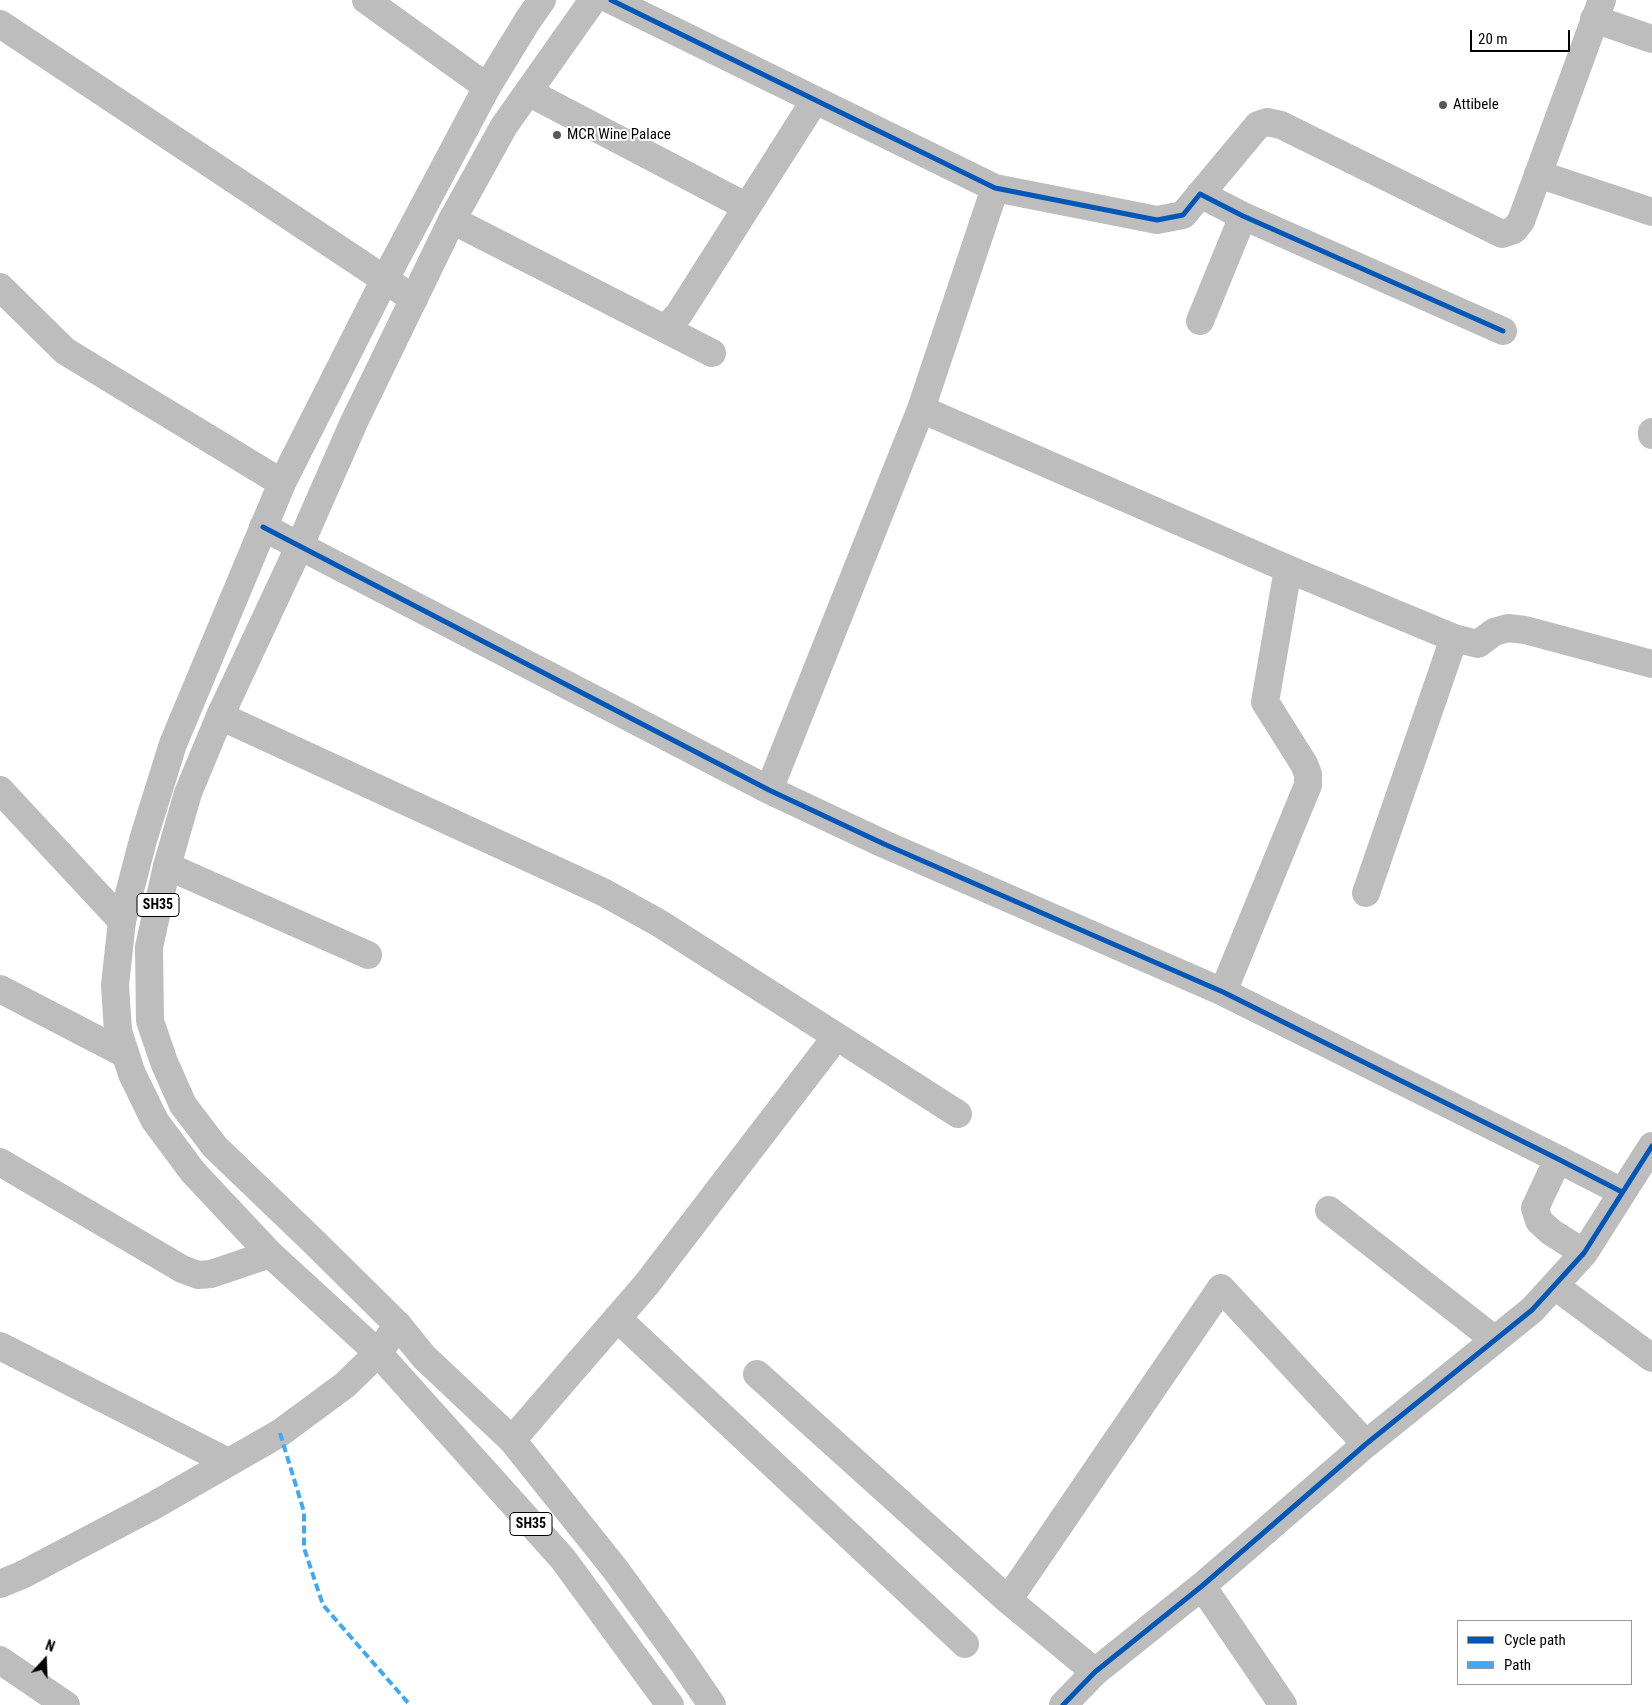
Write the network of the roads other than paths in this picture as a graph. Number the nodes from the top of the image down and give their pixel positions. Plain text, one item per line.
1 (366, 0) edge
2 (542, 0) edge
3 (593, 0) edge
4 (611, 0) edge
5 (1598, 10) edge
6 (0, 24) edge
7 (1652, 39) edge
8 (488, 87) junction
9 (528, 92) junction
10 (815, 100) junction
11 (1538, 174) junction
12 (996, 188) junction
13 (1200, 194) junction
14 (747, 207) junction
15 (1652, 212) edge
16 (1243, 216) junction
17 (452, 220) junction
18 (384, 281) junction
19 (0, 287) edge
20 (414, 299) junction
21 (1200, 321) dead end
22 (665, 329) junction
23 (1503, 331) dead end
24 (712, 353) dead end
25 (921, 409) junction
26 (282, 483) junction
27 (263, 527) junction
28 (300, 545) junction
29 (1288, 569) junction
30 (1454, 638) junction
31 (1652, 664) edge
32 (220, 716) junction
33 (0, 790) edge
34 (769, 790) junction
35 (167, 866) junction
36 (1366, 893) dead end
37 (122, 921) junction
38 (368, 955) dead end
39 (0, 988) edge
40 (1224, 992) junction
41 (836, 1037) junction
42 (126, 1054) junction
43 (958, 1114) dead end
44 (1652, 1146) edge
45 (1558, 1158) junction
46 (0, 1162) edge
47 (1622, 1192) junction
48 (1329, 1210) dead end
49 (1584, 1253) junction
50 (270, 1254) junction
51 (1555, 1286) junction
52 (617, 1318) junction
53 (398, 1325) junction
54 (1495, 1340) junction
55 (0, 1346) edge
56 (378, 1353) junction
57 (1652, 1358) edge
58 (757, 1374) dead end
59 (512, 1440) junction
60 (1366, 1444) junction
61 (228, 1462) junction
62 (0, 1584) edge
63 (1202, 1586) junction
64 (1008, 1600) junction
65 (965, 1644) dead end
66 (0, 1660) edge
67 (1095, 1672) junction
68 (66, 1705) edge
69 (670, 1705) edge
70 (712, 1705) edge
71 (1063, 1705) edge
72 (1283, 1705) edge

1 - 8 street
2 - 8 street, SH35
3 - 9 street, SH35
4 - 10 street
5 - 7 street
5 - 11 street
6 - 18 street
8 - 18 street, SH35
9 - 14 street
9 - 17 street, SH35
10 - 12 street
10 - 14 street
11 - 13 street
11 - 15 street
12 - 13 street
12 - 25 street
13 - 16 street
14 - 22 street
16 - 21 street
16 - 23 street
17 - 20 street, SH35
17 - 22 street
18 - 20 street
18 - 26 street, SH35
19 - 26 street
20 - 28 street, SH35
22 - 24 street
25 - 29 street
25 - 34 street
26 - 27 street, SH35
27 - 28 street
27 - 37 street, SH35
28 - 32 street, SH35
28 - 34 street
29 - 30 street
29 - 40 street
30 - 31 street
30 - 36 street
32 - 35 street, SH35
32 - 41 street
33 - 37 street
34 - 40 street
35 - 38 street
35 - 53 street, SH35
37 - 42 street, SH35
39 - 42 street
40 - 45 street
41 - 43 street
41 - 52 street
42 - 50 street, SH35
44 - 47 street
45 - 47 street
45 - 49 street
46 - 50 street
47 - 49 street
48 - 54 street
49 - 51 street
50 - 56 street, SH35
51 - 54 street
51 - 57 street
52 - 59 street
52 - 65 street
53 - 56 street
53 - 59 street, SH35
54 - 60 street
55 - 61 street
56 - 61 street
56 - 69 street, SH35
58 - 64 street
59 - 70 street, SH35
60 - 63 street
60 - 64 street
61 - 62 street
63 - 67 street
63 - 72 street
64 - 67 street
66 - 68 street
67 - 71 street

